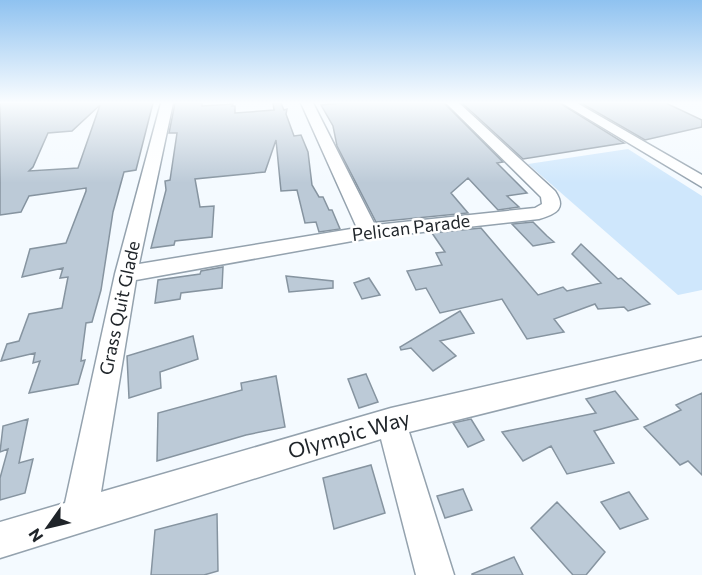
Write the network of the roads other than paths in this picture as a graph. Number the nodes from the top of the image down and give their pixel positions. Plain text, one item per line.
1 (161, 130) edge
2 (320, 130) edge
3 (481, 130) edge
4 (614, 130) edge
5 (702, 182) edge
6 (369, 232) junction
7 (126, 274) junction
8 (702, 348) edge
9 (391, 422) junction
10 (80, 514) junction
11 (0, 540) edge
12 (435, 575) edge

1 - 7 street, Grass Quit Glade
2 - 6 street
3 - 6 street, Pelican Parade
4 - 5 street
6 - 7 street, Pelican Parade
7 - 10 street, Grass Quit Glade
8 - 9 street, Olympic Way
9 - 10 street, Olympic Way
9 - 12 street
10 - 11 street, Olympic Way

